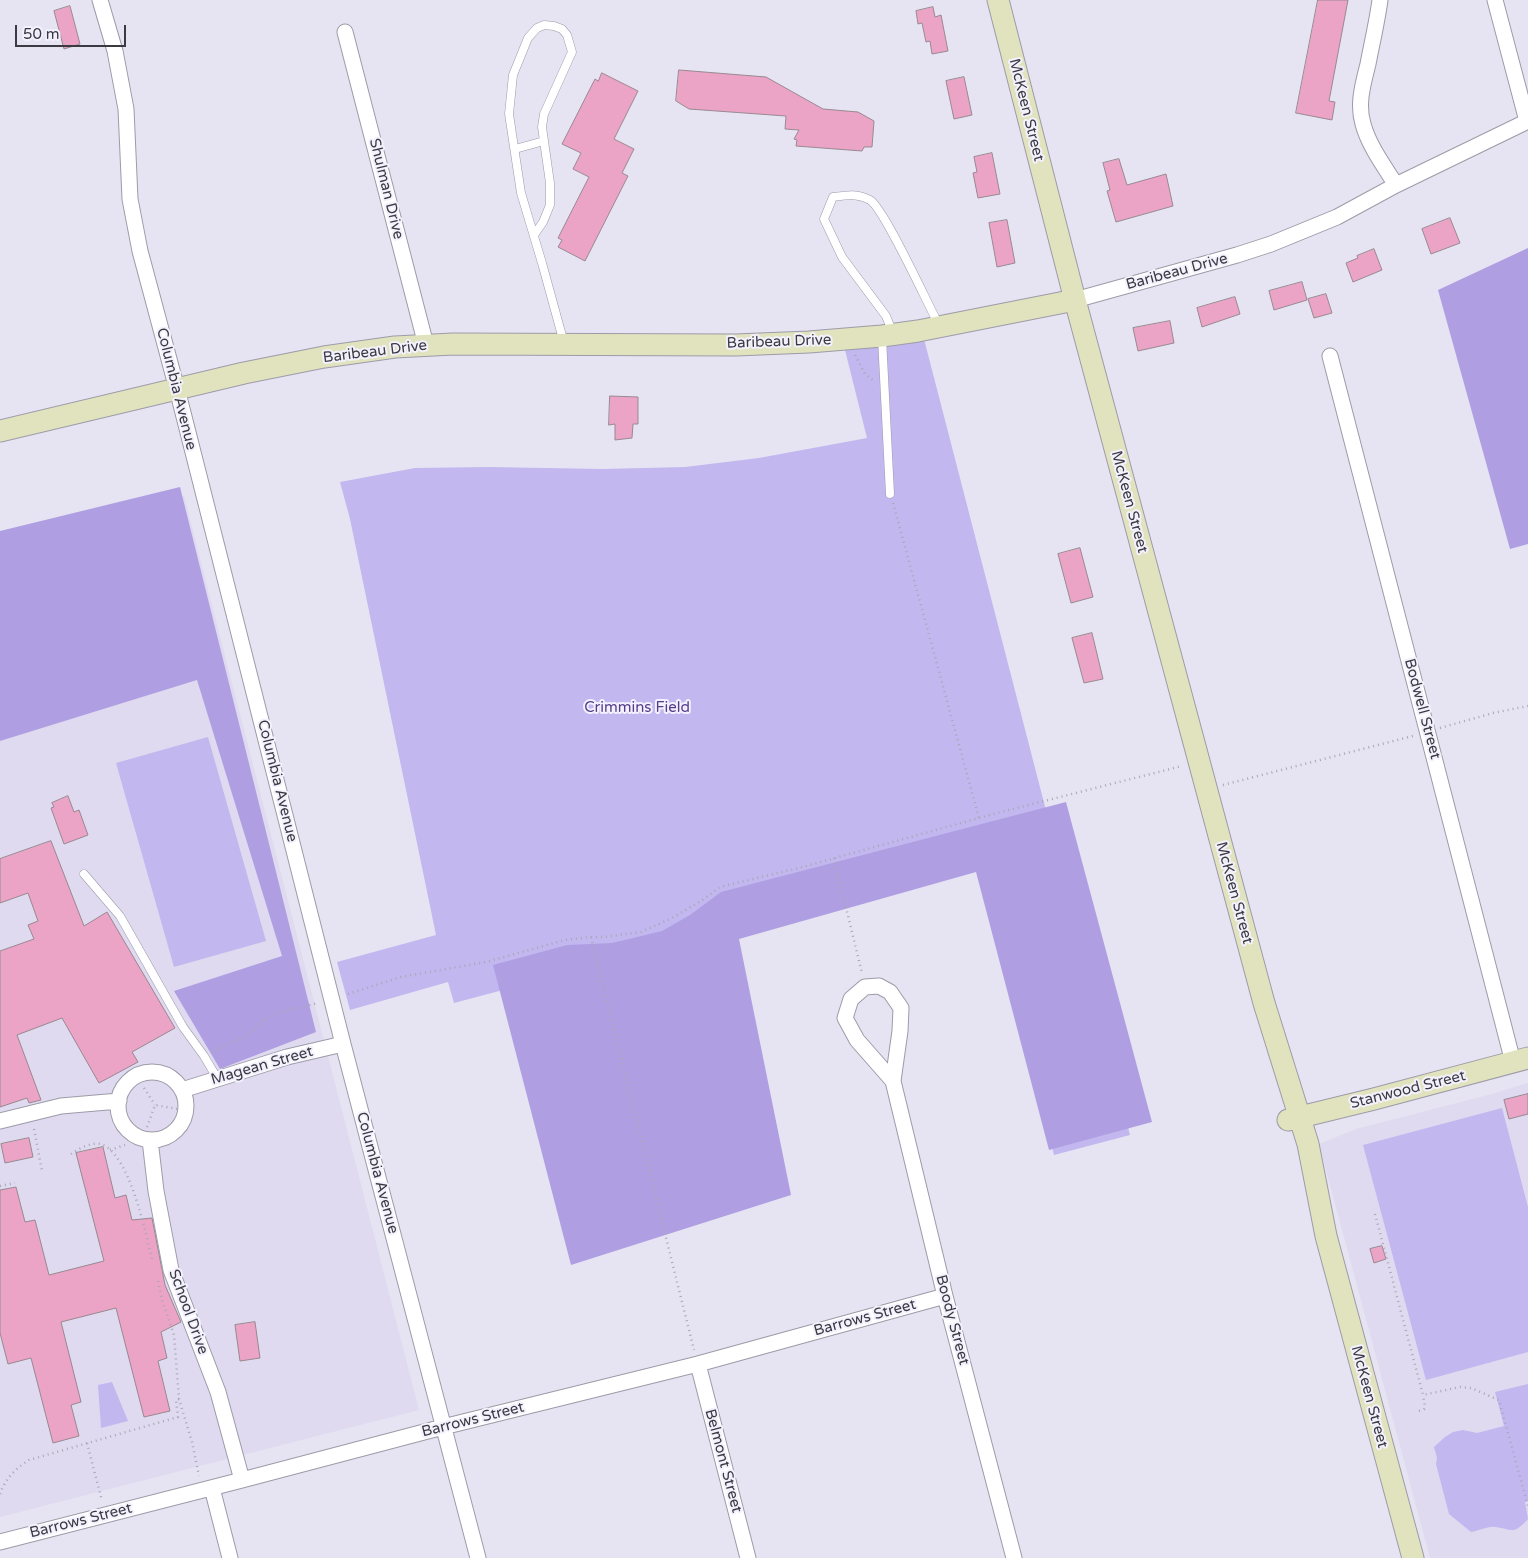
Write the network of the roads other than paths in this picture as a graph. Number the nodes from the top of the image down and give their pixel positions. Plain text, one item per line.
1 (100, 0) edge
2 (998, 0) edge
3 (1380, 0) edge
4 (1495, 0) edge
5 (345, 32) dead end
6 (1528, 122) edge
7 (544, 141) junction
8 (515, 149) junction
9 (1396, 185) junction
10 (534, 235) junction
11 (1075, 300) junction
12 (939, 327) junction
13 (888, 335) junction
14 (564, 343) junction
15 (426, 345) junction
16 (1330, 356) dead end
17 (177, 389) junction
18 (0, 431) edge
19 (890, 494) road end
20 (84, 874) dead end
21 (343, 1044) junction
22 (1520, 1060) edge
23 (217, 1078) junction
24 (893, 1081) junction
25 (182, 1090) junction
26 (118, 1101) junction
27 (1294, 1118) junction
28 (0, 1121) edge
29 (147, 1137) junction
30 (945, 1296) junction
31 (698, 1364) junction
32 (443, 1427) junction
33 (242, 1480) junction
34 (212, 1488) junction
35 (0, 1542) edge
36 (230, 1558) edge
37 (478, 1558) edge
38 (748, 1558) edge
39 (1014, 1558) edge
40 (1412, 1558) edge

1 - 17 street, Columbia Avenue
2 - 11 street, McKeen Street
3 - 9 street
4 - 6 street
5 - 15 street, Shulman Drive
6 - 9 street, Baribeau Drive
7 - 8 lane
7 - 8 lane
7 - 10 lane
8 - 10 lane
9 - 11 street, Baribeau Drive
10 - 14 lane
11 - 12 street, Baribeau Drive
11 - 27 street, McKeen Street
12 - 13 street, Baribeau Drive
12 - 13 lane
13 - 14 street, Baribeau Drive
13 - 19 lane
14 - 15 street, Baribeau Drive
15 - 17 street, Baribeau Drive
16 - 22 street, Bodwell Street
17 - 18 street, Baribeau Drive
17 - 21 street, Columbia Avenue
20 - 23 lane
21 - 23 street, Magean Street
21 - 32 street, Columbia Avenue
22 - 27 street, Stanwood Street
23 - 25 street, Magean Street
24 - 24 street, Boody Street
24 - 30 street, Boody Street
25 - 26 street
25 - 29 street
26 - 28 street
26 - 29 street
27 - 40 street, McKeen Street
29 - 33 street, School Drive
30 - 31 street, Barrows Street
30 - 39 street, Boody Street
31 - 32 street, Barrows Street
31 - 38 street, Belmont Street
32 - 33 street, Barrows Street
32 - 37 street, Columbia Avenue
33 - 34 street, Barrows Street
34 - 35 street, Barrows Street
34 - 36 street

